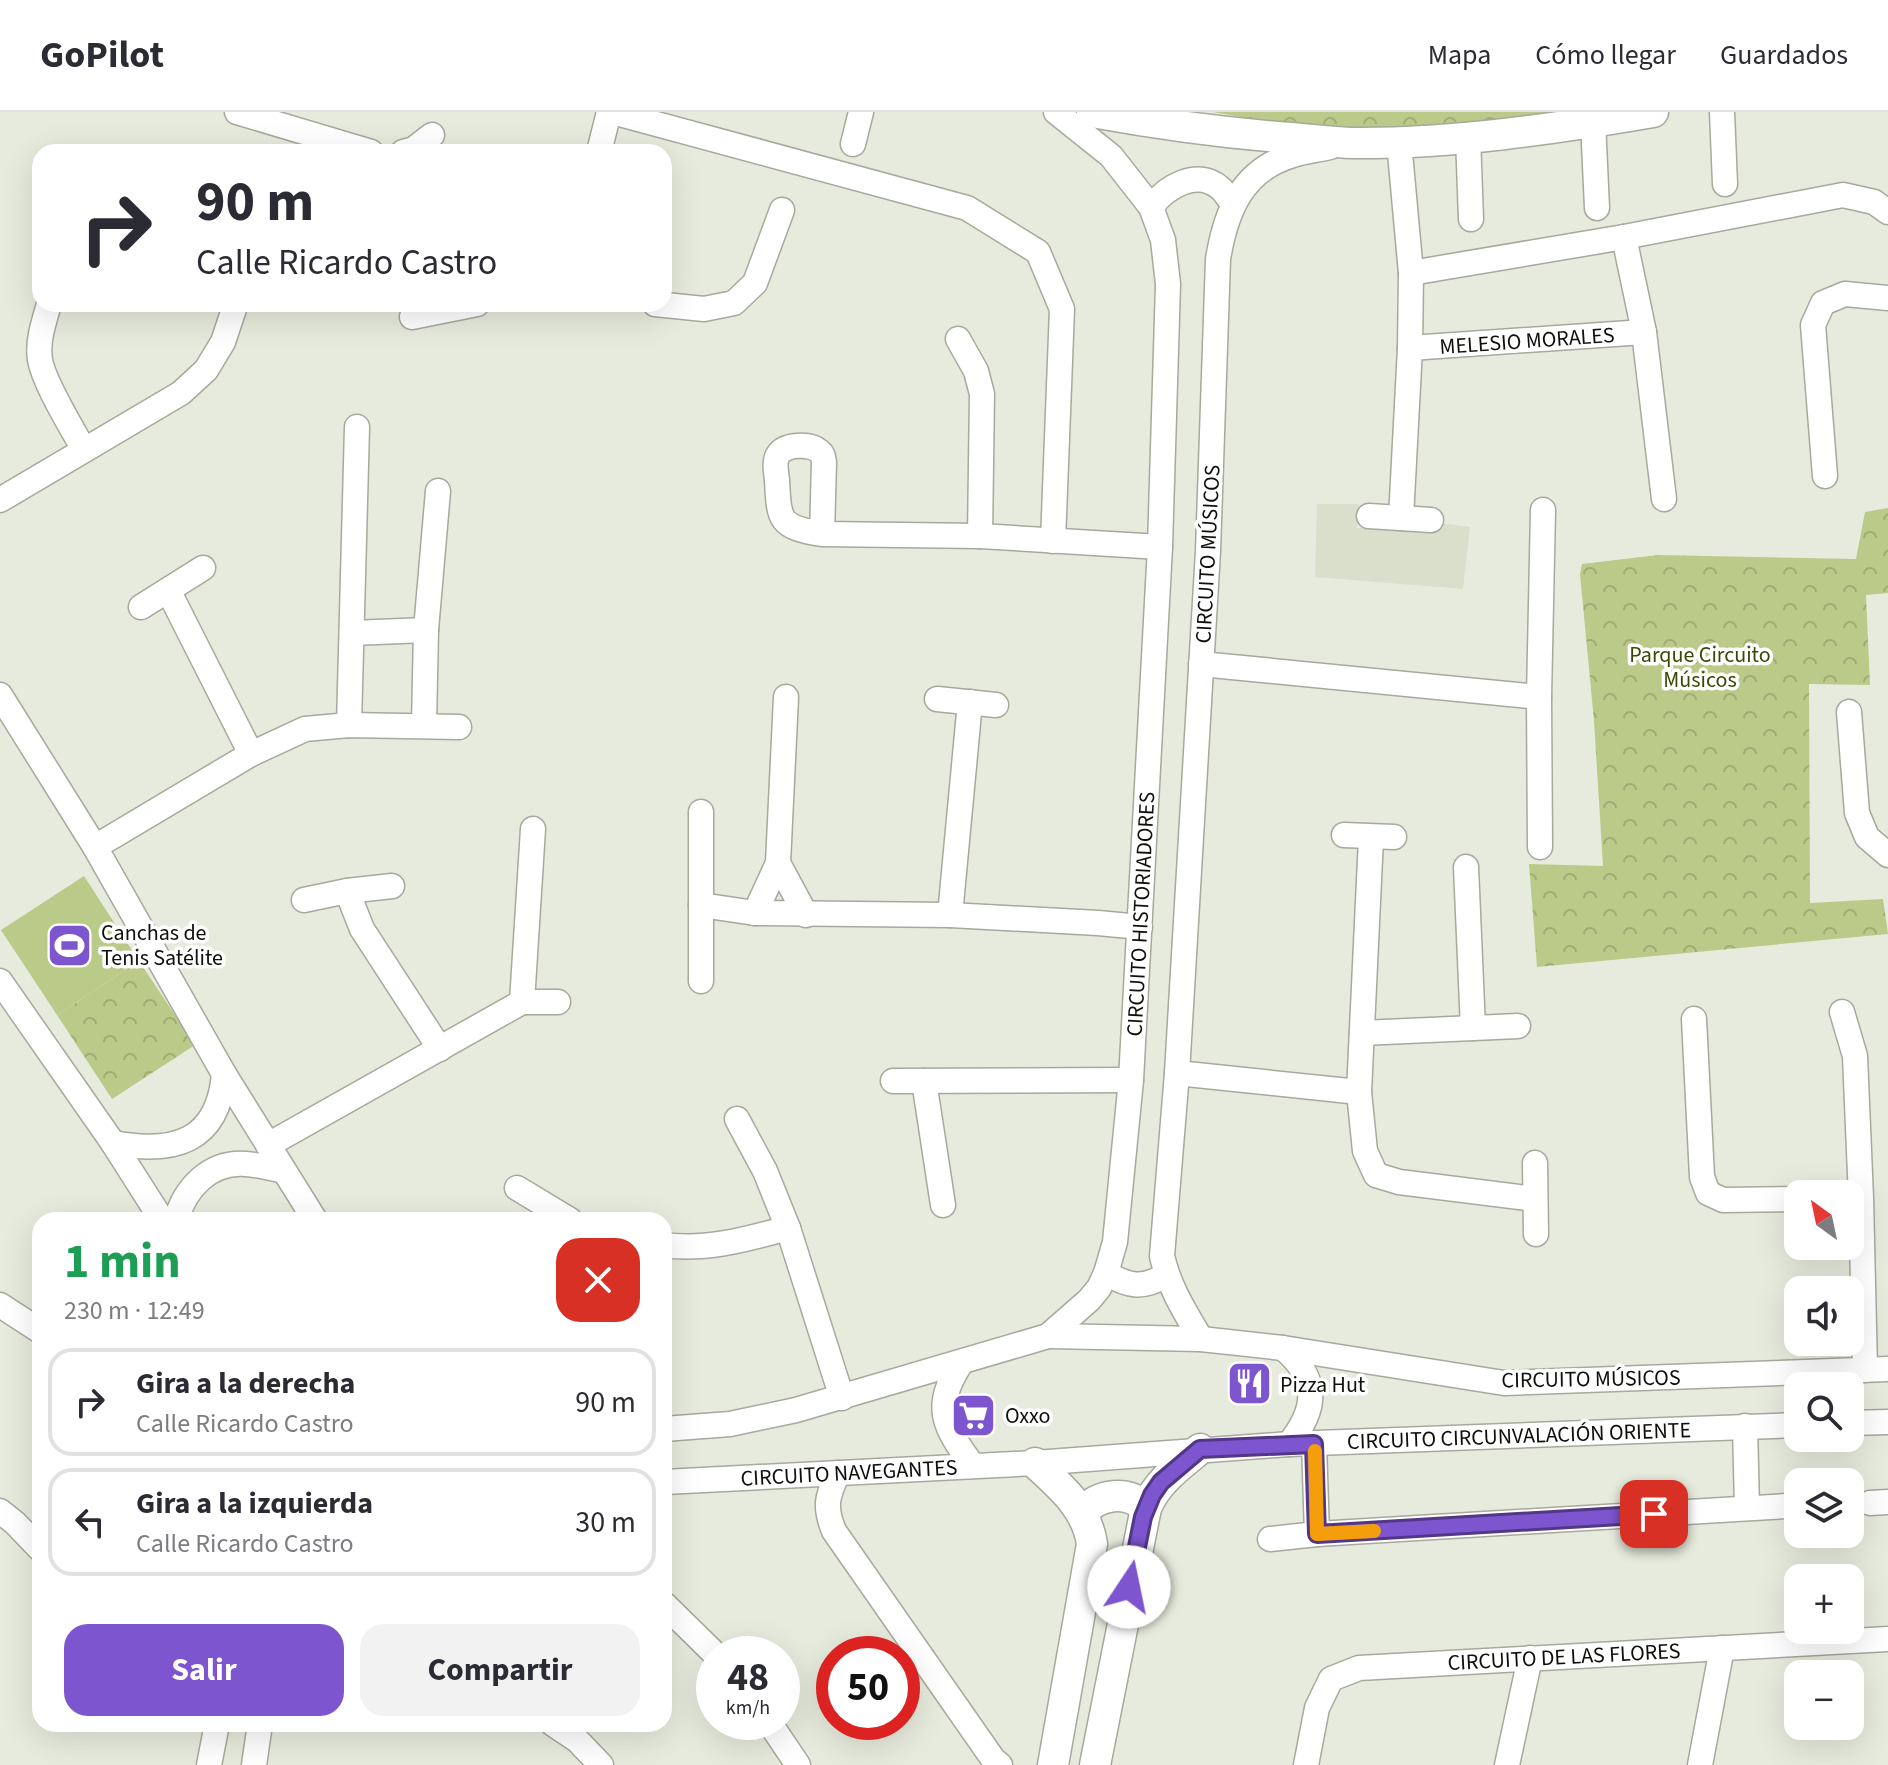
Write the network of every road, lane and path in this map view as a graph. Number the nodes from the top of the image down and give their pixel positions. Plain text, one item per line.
1 (610, 112) edge
2 (861, 112) edge
3 (1056, 112) edge
4 (1092, 112) edge
5 (1653, 112) edge
6 (1722, 112) edge
7 (250, 114) edge
8 (1572, 121) edge
9 (432, 135) dead end
10 (1468, 137) junction
11 (1399, 142) junction
12 (1350, 143) junction
13 (346, 144) edge
14 (420, 144) edge
15 (601, 144) edge
16 (853, 144) dead end
17 (1725, 184) dead end
18 (1233, 204) junction
19 (1151, 207) junction
20 (1597, 208) dead end
21 (782, 210) dead end
22 (1888, 212) edge
23 (1471, 219) dead end
24 (1624, 237) junction
25 (1411, 273) junction
26 (1888, 297) edge
27 (672, 306) edge
28 (47, 312) edge
29 (233, 312) edge
30 (437, 312) edge
31 (412, 317) dead end
32 (1644, 332) junction
33 (958, 339) dead end
34 (1410, 348) junction
35 (357, 427) dead end
36 (84, 450) junction
37 (1825, 476) dead end
38 (438, 491) dead end
39 (1664, 499) dead end
40 (0, 500) edge
41 (1543, 510) dead end
42 (1369, 516) dead end
43 (1401, 518) junction
44 (1431, 520) dead end
45 (822, 534) dead end
46 (980, 536) junction
47 (1053, 541) junction
48 (1160, 547) junction
49 (203, 568) dead end
50 (168, 590) junction
51 (141, 607) dead end
52 (426, 630) junction
53 (352, 633) junction
54 (1201, 664) junction
55 (0, 695) edge
56 (786, 697) dead end
57 (1539, 697) junction
58 (937, 699) dead end
59 (970, 702) junction
60 (996, 705) dead end
61 (1849, 712) dead end
62 (349, 725) junction
63 (424, 725) junction
64 (459, 727) dead end
65 (251, 754) junction
66 (701, 812) dead end
67 (533, 829) dead end
68 (1344, 835) dead end
69 (95, 847) junction
70 (1540, 847) dead end
71 (1886, 854) edge
72 (778, 863) junction
73 (1466, 867) dead end
74 (392, 886) dead end
75 (347, 891) junction
76 (304, 900) dead end
77 (701, 905) junction
78 (755, 913) junction
79 (806, 915) junction
80 (950, 915) junction
81 (1140, 927) junction
82 (0, 981) edge
83 (701, 981) dead end
84 (522, 1002) junction
85 (558, 1002) dead end
86 (1842, 1012) dead end
87 (1694, 1019) dead end
88 (1518, 1026) dead end
89 (1473, 1028) junction
90 (1362, 1033) junction
91 (440, 1049) junction
92 (1177, 1073) junction
93 (224, 1074) junction
94 (1131, 1080) junction
95 (893, 1081) dead end
96 (924, 1081) junction
97 (1359, 1092) junction
98 (737, 1119) dead end
99 (113, 1143) junction
100 (268, 1145) junction
101 (1535, 1163) dead end
102 (284, 1171) junction
103 (1856, 1180) edge
104 (517, 1188) dead end
105 (1535, 1199) junction
106 (1784, 1199) edge
107 (943, 1205) dead end
108 (157, 1212) edge
109 (179, 1212) edge
110 (310, 1212) edge
111 (557, 1212) edge
112 (788, 1228) junction
113 (1536, 1234) dead end
114 (672, 1246) edge
115 (1863, 1260) edge
116 (1106, 1273) junction
117 (1166, 1275) junction
118 (0, 1305) edge
119 (32, 1326) edge
120 (1048, 1336) junction
121 (1201, 1339) junction
122 (1283, 1348) junction
123 (961, 1363) junction
124 (1876, 1370) edge
125 (842, 1398) junction
126 (1888, 1422) edge
127 (1864, 1423) edge
128 (1784, 1425) edge
129 (1745, 1426) junction
130 (672, 1428) edge
131 (1289, 1444) junction
132 (1314, 1444) junction
133 (1200, 1449) junction
134 (1035, 1463) junction
135 (973, 1466) junction
136 (838, 1473) junction
137 (672, 1482) edge
138 (1784, 1506) edge
139 (1146, 1508) junction
140 (1747, 1508) junction
141 (0, 1511) edge
142 (1082, 1513) junction
143 (1317, 1534) junction
144 (1270, 1539) dead end
145 (32, 1541) edge
146 (672, 1612) edge
147 (697, 1636) edge
148 (1888, 1639) edge
149 (1722, 1648) junction
150 (1530, 1658) junction
151 (215, 1732) edge
152 (259, 1732) edge
153 (565, 1732) edge
154 (781, 1740) edge
155 (209, 1765) edge
156 (254, 1765) edge
157 (601, 1765) edge
158 (798, 1765) edge
159 (1000, 1765) edge
160 (1053, 1765) edge
161 (1095, 1765) edge
162 (1306, 1765) edge
163 (1507, 1765) edge
164 (1700, 1765) edge

1 - 15 street
1 - 47 street
2 - 16 street
3 - 19 street, CIRCUITO HISTORIADORES
4 - 12 main road
5 - 8 main road, CIRCUITO MÚSICOS
6 - 17 street
7 - 13 street
8 - 10 main road, CIRCUITO MÚSICOS
8 - 20 street
9 - 14 street
10 - 11 main road, CIRCUITO MÚSICOS
10 - 23 street
11 - 12 main road, CIRCUITO MÚSICOS
11 - 25 street
12 - 18 street, CIRCUITO MÚSICOS
18 - 19 street
18 - 54 street, CIRCUITO MÚSICOS
19 - 48 street, CIRCUITO HISTORIADORES
21 - 27 street
22 - 24 street
24 - 25 street
24 - 32 street, MELESIO MORALES
25 - 34 street
26 - 37 street
28 - 36 street
29 - 36 street
30 - 31 street
32 - 34 street, MELESIO MORALES
32 - 39 street, MELESIO MORALES
33 - 46 street
34 - 43 street
35 - 53 street
36 - 40 street
38 - 52 street
41 - 57 street
42 - 43 street
43 - 44 street
45 - 46 street
46 - 47 street
47 - 48 street
48 - 81 street, CIRCUITO HISTORIADORES
49 - 50 street
50 - 51 street
50 - 65 street
52 - 53 street
52 - 63 street
53 - 62 street
54 - 57 street
54 - 92 street, CIRCUITO MÚSICOS
55 - 69 street
56 - 72 street
57 - 70 street
58 - 59 street
59 - 60 street
59 - 80 street
61 - 71 street
62 - 63 street
62 - 65 street
63 - 64 street
65 - 69 street
66 - 77 street
67 - 84 street
68 - 90 street
69 - 93 street
72 - 78 street
72 - 79 street
73 - 89 street
74 - 75 street
75 - 76 street
75 - 91 street
77 - 78 street
77 - 83 street
78 - 79 street
79 - 80 street
80 - 81 street
81 - 94 street, CIRCUITO HISTORIADORES
82 - 99 street
84 - 85 street
84 - 91 street
86 - 103 street
87 - 106 street
88 - 89 street
89 - 90 street
90 - 97 street
91 - 100 street
92 - 97 street
92 - 117 street, CIRCUITO MÚSICOS
93 - 99 street
93 - 100 street
94 - 96 street
94 - 116 street, CIRCUITO HISTORIADORES
95 - 96 street
96 - 107 street
97 - 105 street
98 - 112 street
99 - 108 street
100 - 102 street
101 - 105 street
102 - 109 street
102 - 110 street
104 - 111 street
105 - 113 street
112 - 114 street
112 - 125 street
115 - 124 street
116 - 117 street
116 - 120 street, CIRCUITO HISTORIADORES
117 - 121 street, CIRCUITO MÚSICOS
118 - 119 street
120 - 121 street, CIRCUITO MÚSICOS
120 - 123 street, CIRCUITO HISTORIADORES
121 - 122 street, CIRCUITO MÚSICOS
122 - 124 street, CIRCUITO MÚSICOS
122 - 131 street
123 - 125 street, CIRCUITO HISTORIADORES
123 - 135 street
125 - 130 street, CIRCUITO HISTORIADORES
126 - 127 street
128 - 129 street, CIRCUITO CIRCUNVALACIÓN ORIENTE
129 - 132 street, CIRCUITO CIRCUNVALACIÓN ORIENTE
129 - 140 street
131 - 132 street, CIRCUITO CIRCUNVALACIÓN ORIENTE
131 - 133 street, CIRCUITO CIRCUNVALACIÓN ORIENTE
132 - 143 street
133 - 134 street, CIRCUITO NAVEGANTES
133 - 139 main road
134 - 135 street, CIRCUITO NAVEGANTES
134 - 142 main road
135 - 136 street, CIRCUITO NAVEGANTES
136 - 137 street, CIRCUITO NAVEGANTES
136 - 159 street
138 - 140 street
139 - 142 main road
139 - 161 main road
140 - 143 street
141 - 145 street
142 - 160 main road
143 - 144 street
146 - 147 street
148 - 149 street, CIRCUITO DE LAS FLORES
149 - 150 street, CIRCUITO DE LAS FLORES
149 - 164 street
150 - 162 street, CIRCUITO DE LAS FLORES
150 - 163 street
151 - 155 street
152 - 156 street
153 - 157 street
154 - 158 street

